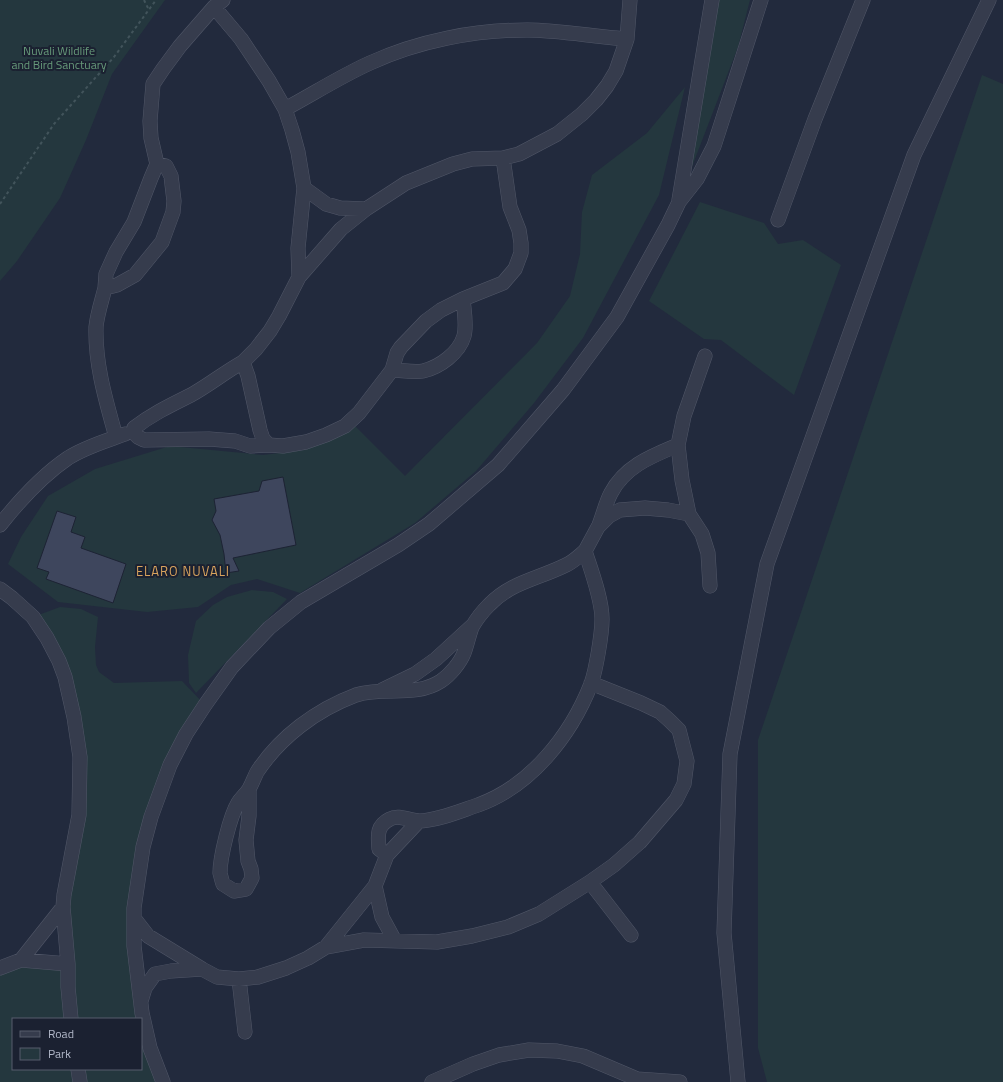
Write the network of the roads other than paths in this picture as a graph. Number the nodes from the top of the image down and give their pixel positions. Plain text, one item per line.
1 (630, 0) edge
2 (712, 0) edge
3 (761, 0) edge
4 (863, 0) edge
5 (989, 0) edge
6 (218, 4) edge
7 (627, 40) junction
8 (284, 109) junction
9 (503, 158) junction
10 (157, 164) junction
11 (304, 188) junction
12 (679, 202) junction
13 (366, 209) junction
14 (778, 220) dead end
15 (299, 276) junction
16 (106, 288) junction
17 (462, 299) junction
18 (705, 356) dead end
19 (243, 362) junction
20 (392, 370) junction
21 (134, 433) junction
22 (116, 437) junction
23 (678, 444) junction
24 (269, 446) junction
25 (690, 514) junction
26 (0, 525) edge
27 (598, 527) junction
28 (585, 551) junction
29 (710, 586) dead end
30 (0, 589) edge
31 (473, 626) junction
32 (591, 683) junction
33 (380, 691) junction
34 (249, 789) junction
35 (419, 821) junction
36 (387, 855) junction
37 (590, 882) junction
38 (375, 886) junction
39 (63, 907) junction
40 (134, 918) junction
41 (631, 935) dead end
42 (395, 941) junction
43 (326, 947) junction
44 (20, 960) junction
45 (68, 964) junction
46 (0, 968) edge
47 (202, 969) junction
48 (239, 979) junction
49 (140, 1003) junction
50 (71, 1018) edge
51 (245, 1032) dead end
52 (78, 1070) edge
53 (625, 1078) edge
54 (80, 1082) edge
55 (163, 1082) edge
56 (432, 1082) edge
57 (680, 1082) edge
58 (738, 1082) edge

1 - 7 street
2 - 12 street
3 - 12 street
4 - 14 street
5 - 58 street
6 - 8 street
6 - 10 street
7 - 8 street
7 - 9 street
8 - 11 street
9 - 13 street
9 - 17 street
10 - 16 street
10 - 16 street
11 - 13 street
11 - 15 street
12 - 40 street
13 - 15 street
15 - 19 street
16 - 22 street
17 - 20 street
17 - 20 street
18 - 23 street
19 - 21 street
19 - 24 street
20 - 24 street
21 - 22 street
21 - 24 street
22 - 26 street
23 - 25 street
23 - 27 street
25 - 27 street
25 - 29 street
27 - 28 street
28 - 31 street
28 - 32 street
30 - 39 street
31 - 33 street
31 - 33 street
32 - 35 street
32 - 37 street
33 - 34 street
34 - 34 street
35 - 36 street
35 - 36 street
36 - 38 street
37 - 41 street
37 - 42 street
38 - 42 street
38 - 43 street
39 - 44 street
39 - 45 street
40 - 47 street
40 - 49 street
42 - 43 street
43 - 48 street
44 - 45 street
44 - 46 street
45 - 50 street
47 - 48 street
47 - 49 street
48 - 51 street
49 - 55 street
52 - 54 street
53 - 56 street
53 - 57 street

